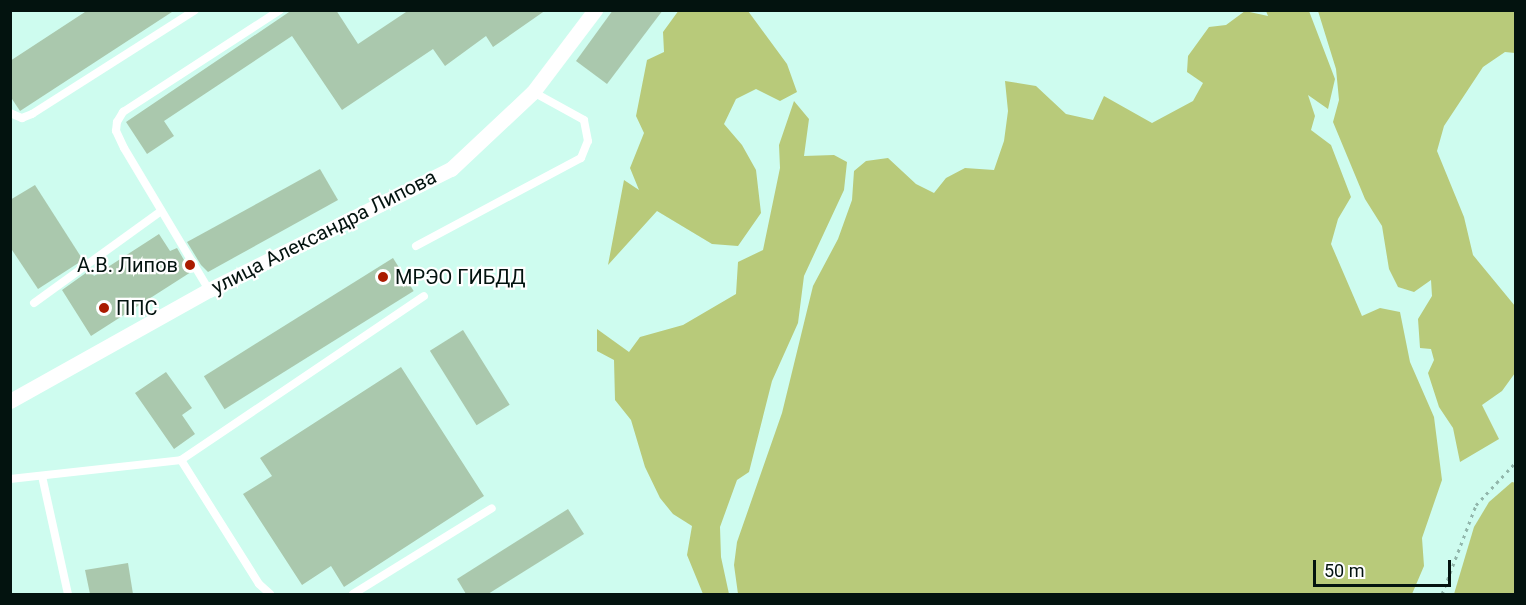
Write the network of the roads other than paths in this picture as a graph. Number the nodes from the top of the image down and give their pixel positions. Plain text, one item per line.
1 (195, 10) edge
2 (280, 10) edge
3 (595, 10) edge
4 (533, 92) junction
5 (10, 113) edge
6 (161, 211) junction
7 (416, 246) dead end
8 (209, 290) junction
9 (424, 296) dead end
10 (34, 303) dead end
11 (10, 401) edge
12 (181, 460) junction
13 (42, 476) junction
14 (10, 479) edge
15 (492, 508) dead end
16 (68, 594) edge
17 (270, 594) edge
18 (353, 594) edge

1 - 5 lane
2 - 6 lane
3 - 4 street, улица Александра Липова
4 - 7 lane
4 - 8 street, улица Александра Липова
6 - 8 lane
6 - 10 lane
8 - 11 street, улица Александра Липова
9 - 12 lane
12 - 13 lane
12 - 17 lane
13 - 14 lane
13 - 16 lane
15 - 18 lane

